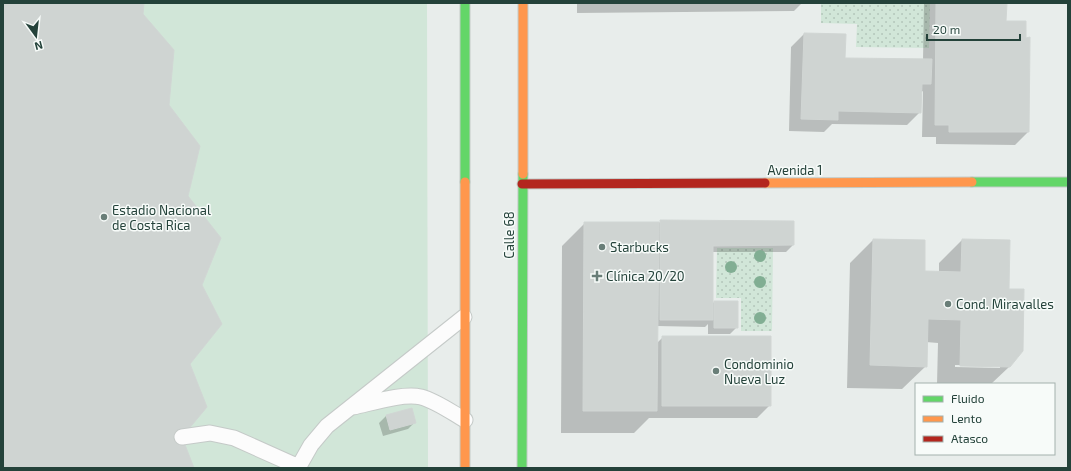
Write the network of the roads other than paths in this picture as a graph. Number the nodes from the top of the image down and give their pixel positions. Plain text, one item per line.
1 (465, 3) edge
2 (523, 3) edge
3 (1068, 182) edge
4 (522, 184) junction
5 (464, 317) junction
6 (348, 408) junction
7 (464, 420) junction
8 (182, 437) dead end
9 (299, 467) edge
10 (465, 468) edge
11 (522, 468) edge

1 - 5 main road
2 - 4 main road, Calle 68
3 - 4 main road, Avenida 1
4 - 11 main road, Calle 68
5 - 6 lane
5 - 7 main road
6 - 7 lane
6 - 9 lane
7 - 10 main road
8 - 9 lane

